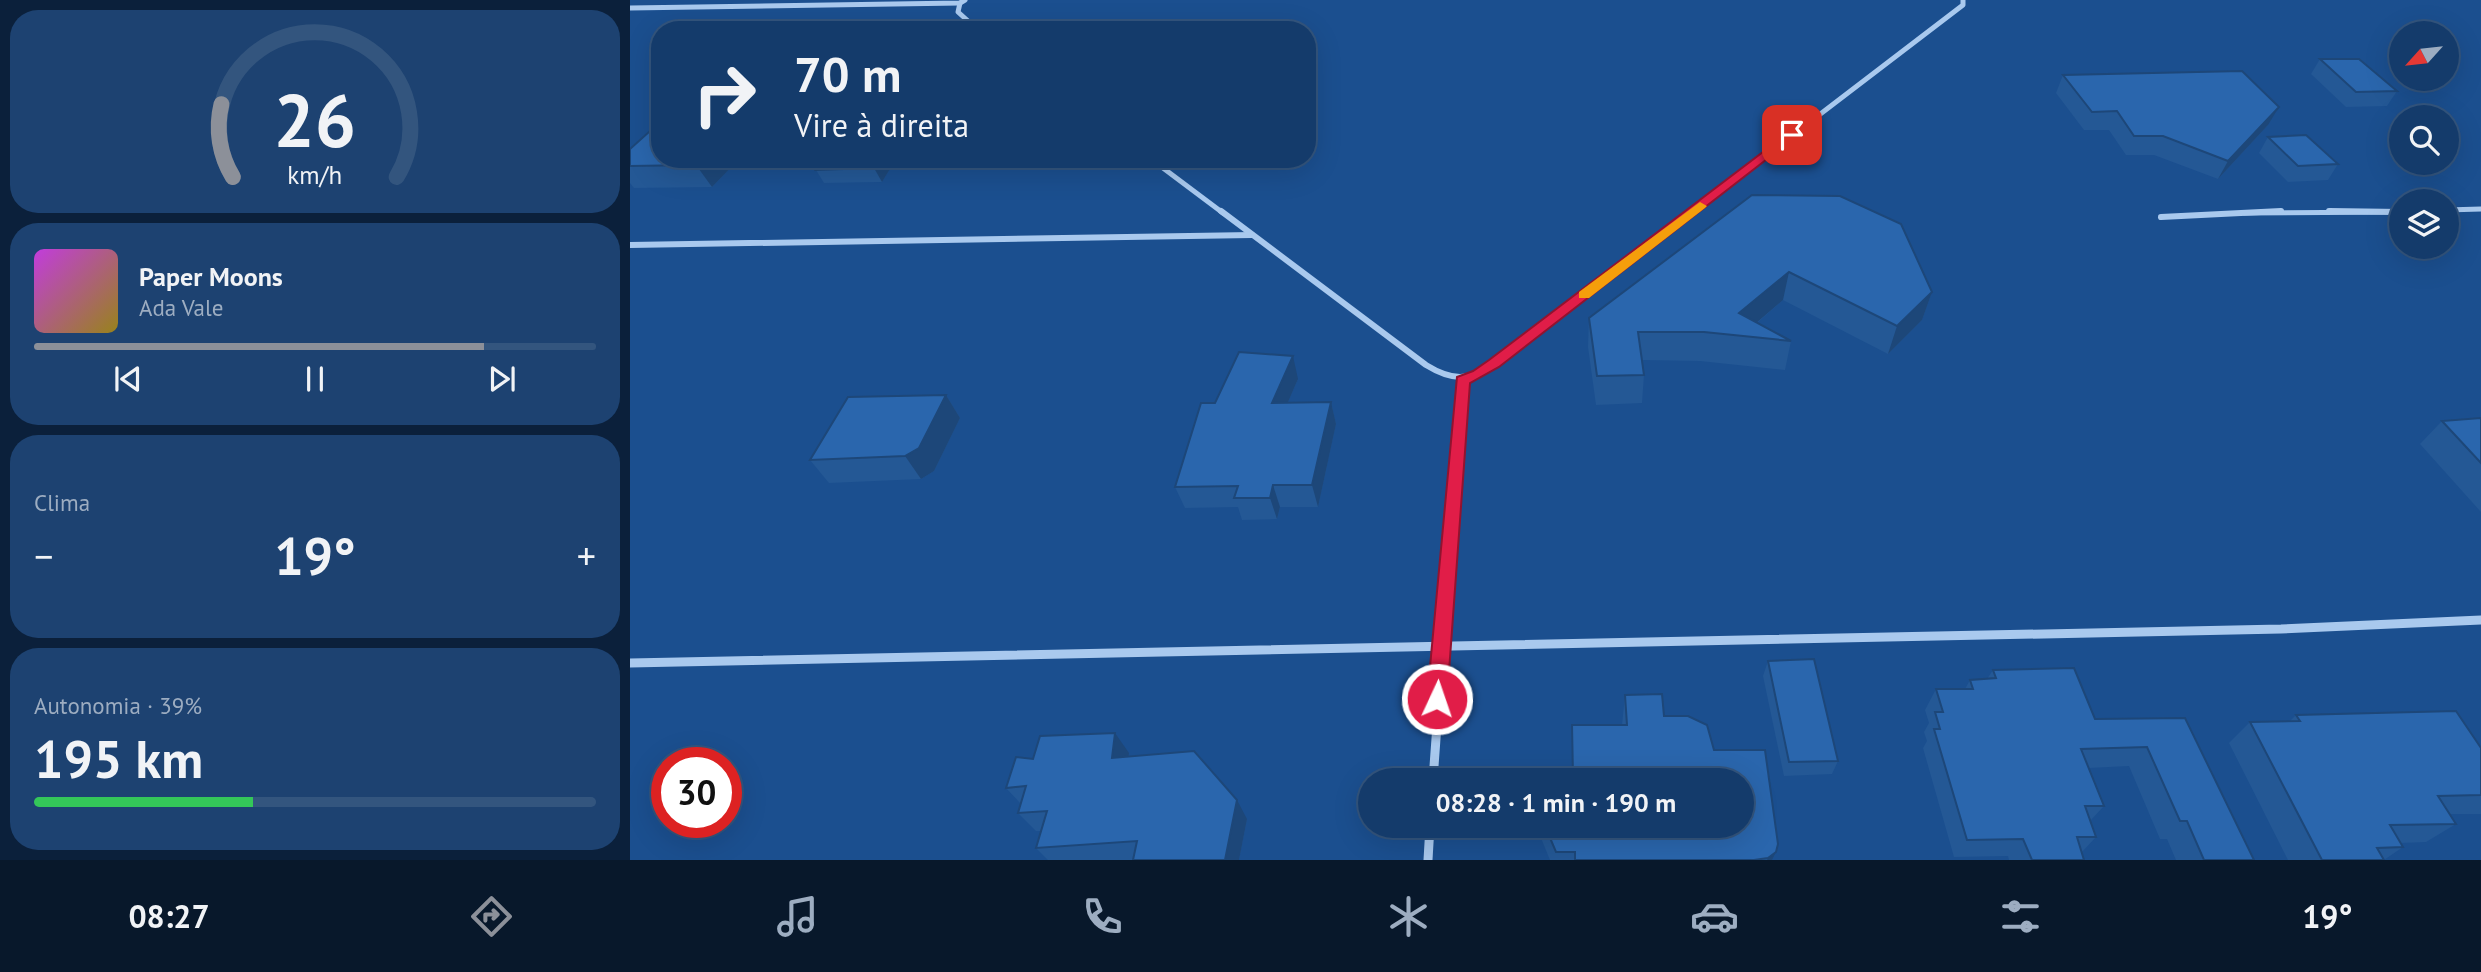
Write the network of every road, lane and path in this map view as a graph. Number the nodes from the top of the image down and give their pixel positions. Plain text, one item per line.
1 (1963, 0) edge
2 (962, 2) edge
3 (630, 8) edge
4 (966, 21) edge
5 (1163, 168) edge
6 (2481, 209) edge
7 (2459, 210) edge
8 (2389, 212) edge
9 (2161, 217) dead end
10 (1253, 235) junction
11 (630, 245) edge
12 (1462, 380) junction
13 (2481, 620) edge
14 (1440, 645) junction
15 (630, 663) edge
16 (1434, 768) edge
17 (1429, 838) edge
18 (1428, 860) edge

1 - 12 street
2 - 3 street
2 - 4 street
5 - 10 street
6 - 7 street
8 - 9 street
10 - 11 street
10 - 12 street
12 - 14 street
13 - 14 street
14 - 15 street
14 - 16 street
17 - 18 street

